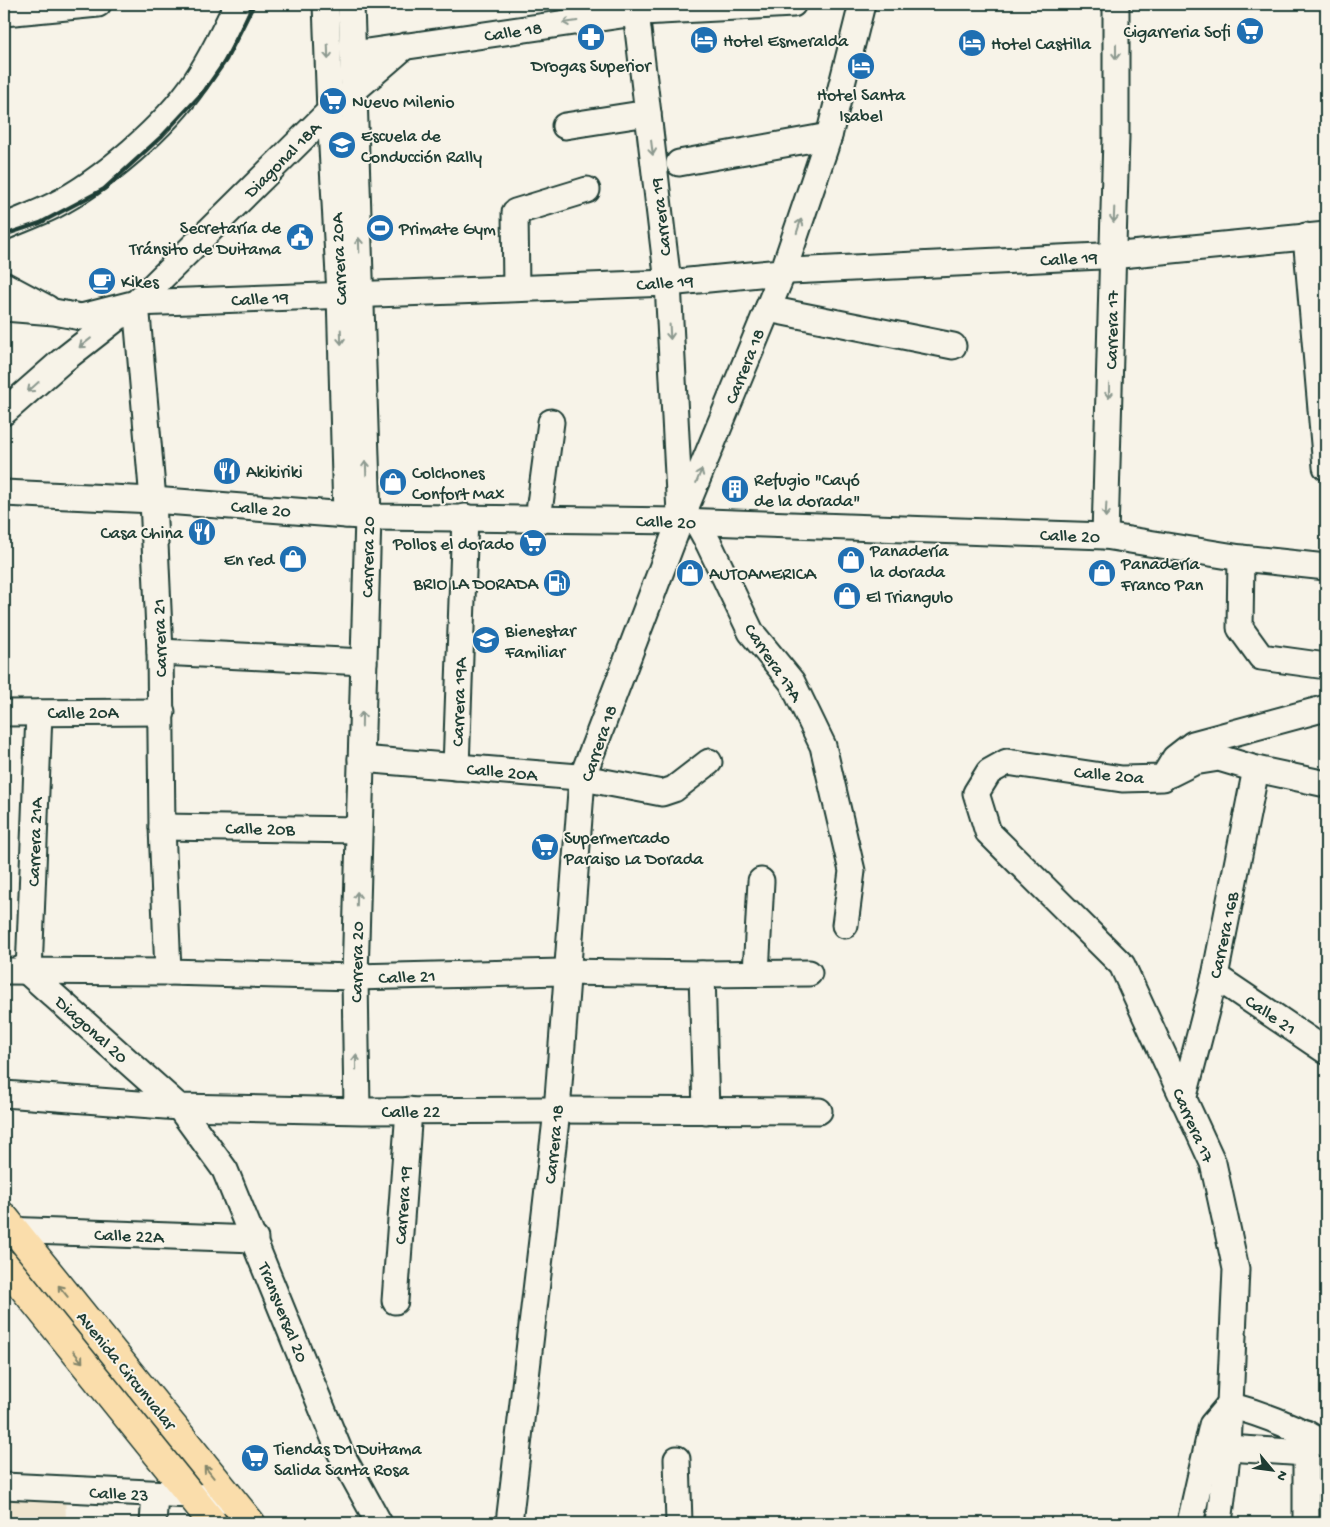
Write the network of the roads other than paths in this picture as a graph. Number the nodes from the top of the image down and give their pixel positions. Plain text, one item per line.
1 (98, 4) edge
2 (238, 4) edge
3 (326, 4) edge
4 (351, 4) edge
5 (793, 4) edge
6 (862, 4) edge
7 (1116, 4) edge
8 (636, 8) edge
9 (4, 13) edge
10 (405, 46) junction
11 (353, 54) junction
12 (353, 90) junction
13 (330, 111) junction
14 (648, 113) junction
15 (565, 126) dead end
16 (829, 136) junction
17 (679, 163) dead end
18 (587, 190) dead end
19 (4, 227) edge
20 (1316, 236) edge
21 (1113, 255) junction
22 (783, 272) junction
23 (668, 283) junction
24 (4, 284) edge
25 (516, 288) junction
26 (350, 294) junction
27 (136, 303) junction
28 (4, 308) edge
29 (768, 309) junction
30 (54, 312) junction
31 (953, 346) dead end
32 (4, 412) edge
33 (551, 422) dead end
34 (1326, 467) edge
35 (4, 493) edge
36 (153, 500) junction
37 (357, 516) junction
38 (465, 518) junction
39 (538, 519) junction
40 (689, 521) junction
41 (1105, 536) junction
42 (1241, 558) junction
43 (1326, 567) edge
44 (160, 652) junction
45 (364, 662) junction
46 (1326, 666) edge
47 (1326, 708) edge
48 (162, 712) junction
49 (4, 713) edge
50 (39, 713) junction
51 (361, 759) junction
52 (709, 762) dead end
53 (456, 767) junction
54 (1256, 769) junction
55 (582, 778) junction
56 (1163, 778) junction
57 (1326, 784) edge
58 (976, 793) joint
59 (162, 827) junction
60 (358, 830) junction
61 (761, 880) dead end
62 (845, 925) dead end
63 (4, 954) edge
64 (4, 971) edge
65 (29, 972) junction
66 (168, 972) junction
67 (567, 972) junction
68 (756, 973) junction
69 (810, 973) dead end
70 (702, 974) junction
71 (1215, 976) junction
72 (355, 977) junction
73 (1326, 1051) edge
74 (4, 1094) edge
75 (1183, 1100) junction
76 (179, 1107) junction
77 (357, 1110) junction
78 (409, 1110) junction
79 (557, 1110) junction
80 (706, 1111) junction
81 (819, 1112) dead end
82 (7, 1226) edge
83 (255, 1239) junction
84 (4, 1264) edge
85 (395, 1301) dead end
86 (1229, 1405) junction
87 (1313, 1444) edge
88 (1228, 1448) junction
89 (677, 1458) dead end
90 (5, 1484) edge
91 (155, 1495) junction
92 (190, 1496) junction
93 (234, 1502) junction
94 (153, 1523) edge
95 (213, 1523) edge
96 (251, 1523) edge
97 (379, 1523) edge
98 (509, 1523) edge
99 (679, 1523) edge
100 (1190, 1523) edge
101 (1219, 1523) edge
102 (1306, 1523) edge

1 - 9 street
2 - 19 street
3 -> 13 street, Carrera 20A
4 - 11 street, Carrera 20
5 - 8 street, Calle 18
6 - 16 street, Carrera 18
7 -> 21 street, Carrera 17
8 -> 10 street, Calle 18
8 - 14 street, Carrera 19
10 - 11 street, Calle 18
10 - 12 street, Diagonal 18A
11 - 12 street, Carrera 20
12 - 13 street, Diagonal 18A
26 -> 12 street, Carrera 20
13 - 26 street, Carrera 20A
13 - 27 street, Diagonal 18A
14 - 15 street
14 -> 23 street, Carrera 19
16 - 17 street
22 -> 16 street, Carrera 18
18 - 25 street
20 - 21 street, Calle 19
20 - 34 street
21 - 22 street, Calle 19
21 -> 41 street, Carrera 17
22 - 23 street, Calle 19
22 - 29 street, Carrera 18
23 - 25 street, Calle 19
23 -> 40 street, Carrera 19
24 - 30 street
25 - 26 street, Calle 19
26 - 27 street, Calle 19
26 - 37 street, Carrera 20
27 - 30 street, Calle 19
27 -> 32 street, Diagonal 18A
27 - 36 street, Carrera 21
28 - 30 street, Calle 19
29 - 31 street
40 -> 29 street, Carrera 18
33 - 39 street
35 - 36 street, Calle 20
36 - 37 street, Calle 20
36 - 44 street, Carrera 21
37 - 38 street, Calle 20
37 - 45 street, Carrera 20
38 - 39 street, Calle 20
38 - 53 street, Carrera 19A
39 - 40 street, Calle 20
40 - 41 street, Calle 20
40 - 55 street, Carrera 18
40 - 62 street, Carrera 17A
41 - 42 street, Calle 20
42 - 43 street, Calle 20
42 - 46 street
44 - 45 street
44 - 48 street, Carrera 21
51 -> 45 street, Carrera 20
47 - 56 street, Calle 20a
48 - 50 street, Calle 20A
48 - 59 street, Carrera 21
49 - 50 street, Calle 20A
50 - 65 street, Carrera 21A
51 - 53 street, Calle 20A
51 - 60 street, Carrera 20
52 - 55 street, Calle 20A
53 - 55 street, Calle 20A
54 - 56 street
54 - 57 street
54 - 71 street, Carrera 16B
55 - 67 street, Carrera 18
56 - 58 street, Calle 20a
58 - 75 street, Carrera 17
59 - 60 street, Calle 20B
59 - 66 street, Carrera 21
72 -> 60 street, Carrera 20
61 - 68 street
63 - 65 street, Diagonal 20
64 - 65 street, Calle 21
65 - 66 street, Calle 21
65 - 76 street, Diagonal 20
66 - 72 street, Calle 21
67 - 70 street, Calle 21
67 - 72 street, Calle 21
67 - 79 street, Carrera 18
68 - 69 street, Calle 21
68 - 70 street, Calle 21
70 - 80 street
71 - 73 street, Calle 21
71 - 75 street, Carrera 16B
77 -> 72 street, Carrera 20
74 - 76 street, Calle 22
75 - 86 street, Carrera 17
76 - 77 street, Calle 22
76 - 83 street, Transversal 20
77 - 78 street, Calle 22
78 - 79 street, Calle 22
78 - 85 street, Carrera 19
79 - 80 street, Calle 22
79 - 98 street, Carrera 18
80 - 81 street, Calle 22
82 - 83 street, Calle 22A
93 -> 82 highway, Avenida Circunvalar
83 - 97 street, Transversal 20
84 -> 92 highway, Avenida Circunvalar
86 - 87 street
86 - 88 street, Carrera 17
86 - 100 street
87 - 88 street
87 - 102 street
88 - 101 street, Carrera 17
89 - 99 street
90 - 91 street, Calle 23
91 - 92 street, Calle 23
91 - 94 street
92 - 93 street, Calle 23
92 - 95 highway, Avenida Circunvalar
93 - 96 highway, Avenida Circunvalar

